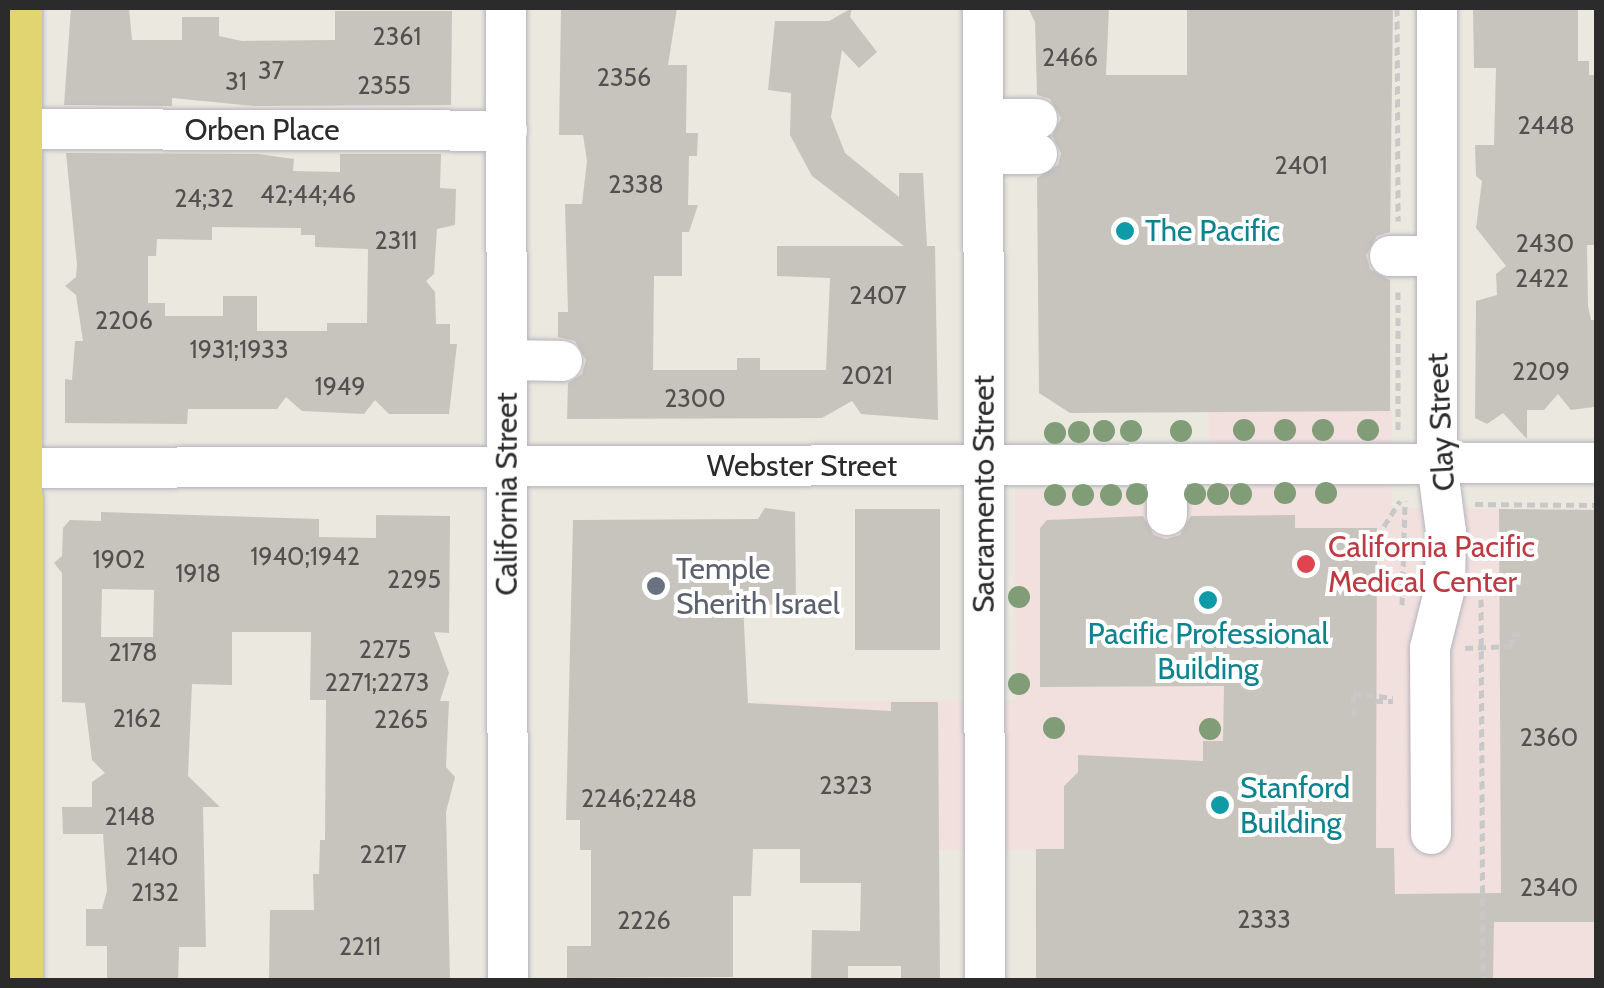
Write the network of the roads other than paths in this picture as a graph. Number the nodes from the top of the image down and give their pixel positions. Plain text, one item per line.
1 (16, 8) edge
2 (506, 8) edge
3 (983, 8) edge
4 (1436, 8) edge
5 (17, 129) junction
6 (507, 131) junction
7 (983, 136) junction
8 (1037, 136) dead end
9 (1390, 256) dead end
10 (1437, 256) junction
11 (507, 360) junction
12 (562, 360) dead end
13 (1437, 463) junction
14 (1596, 463) edge
15 (1167, 464) junction
16 (984, 465) junction
17 (507, 467) junction
18 (12, 468) edge
19 (1167, 515) dead end
20 (1431, 834) dead end
21 (18, 980) edge
22 (508, 980) edge
23 (985, 980) edge

1 - 5 main road
2 - 6 street, California Street
3 - 7 street, Sacramento Street
4 - 10 street, Clay Street
5 - 6 street, Orben Place
5 - 18 main road
6 - 11 street, California Street
7 - 8 street
7 - 16 street, Sacramento Street
9 - 10 street
10 - 13 street, Clay Street
11 - 12 street
11 - 17 street, California Street
13 - 14 street, Webster Street
13 - 15 street, Webster Street
13 - 20 street, Clay Street
15 - 16 street, Webster Street
15 - 19 street
16 - 17 street, Webster Street
16 - 23 street, Sacramento Street
17 - 18 street, Webster Street
17 - 22 street, California Street
18 - 21 main road

